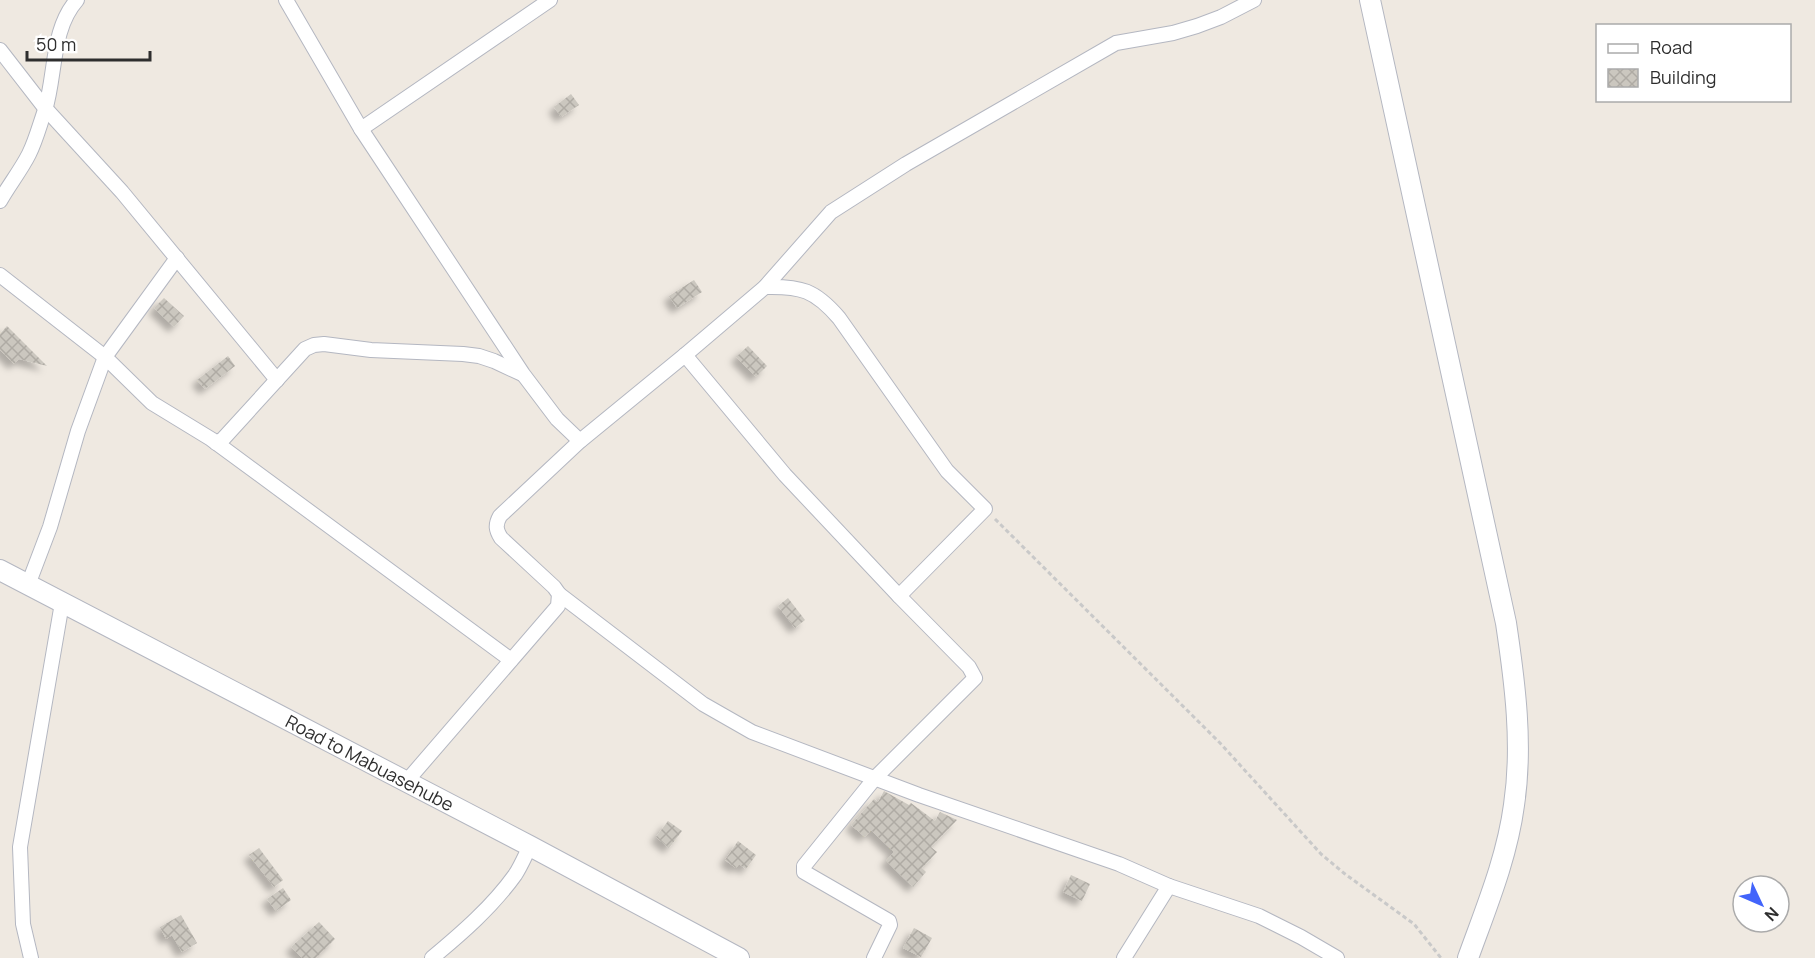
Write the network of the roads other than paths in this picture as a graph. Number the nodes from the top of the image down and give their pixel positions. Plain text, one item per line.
1 (77, 0) edge
2 (286, 0) edge
3 (550, 0) edge
4 (1254, 0) edge
5 (1370, 0) edge
6 (0, 50) edge
7 (45, 108) junction
8 (361, 129) junction
9 (0, 201) edge
10 (177, 258) junction
11 (0, 275) edge
12 (765, 287) junction
13 (686, 355) junction
14 (105, 357) junction
15 (523, 374) junction
16 (277, 380) junction
17 (580, 441) junction
18 (216, 443) junction
19 (0, 570) edge
20 (28, 585) junction
21 (559, 594) junction
22 (899, 596) junction
23 (62, 603) junction
24 (511, 660) junction
25 (875, 778) junction
26 (406, 782) junction
27 (530, 846) junction
28 (1169, 886) junction
29 (31, 958) edge
30 (432, 958) edge
31 (739, 958) edge
32 (874, 958) edge
33 (1124, 958) edge
34 (1337, 958) edge
35 (1468, 958) edge

1 - 7 street
2 - 8 street
3 - 8 street
4 - 12 street
5 - 35 street
6 - 7 street
7 - 9 street
7 - 10 street
8 - 15 street
10 - 14 street
10 - 16 street
11 - 14 street
12 - 13 street
12 - 22 street
13 - 17 street
13 - 22 street
14 - 18 street
14 - 20 street
15 - 16 street
15 - 17 street
16 - 18 street
17 - 21 street
18 - 24 street
19 - 20 street, Road to Mabuasehube
20 - 23 street, Road to Mabuasehube
21 - 24 street
21 - 25 street
22 - 25 street
23 - 26 street, Road to Mabuasehube
23 - 29 street
24 - 26 street
25 - 28 street
25 - 32 street
26 - 27 street, Road to Mabuasehube
27 - 30 street
27 - 31 street, Road to Mabuasehube
28 - 33 street
28 - 34 street

